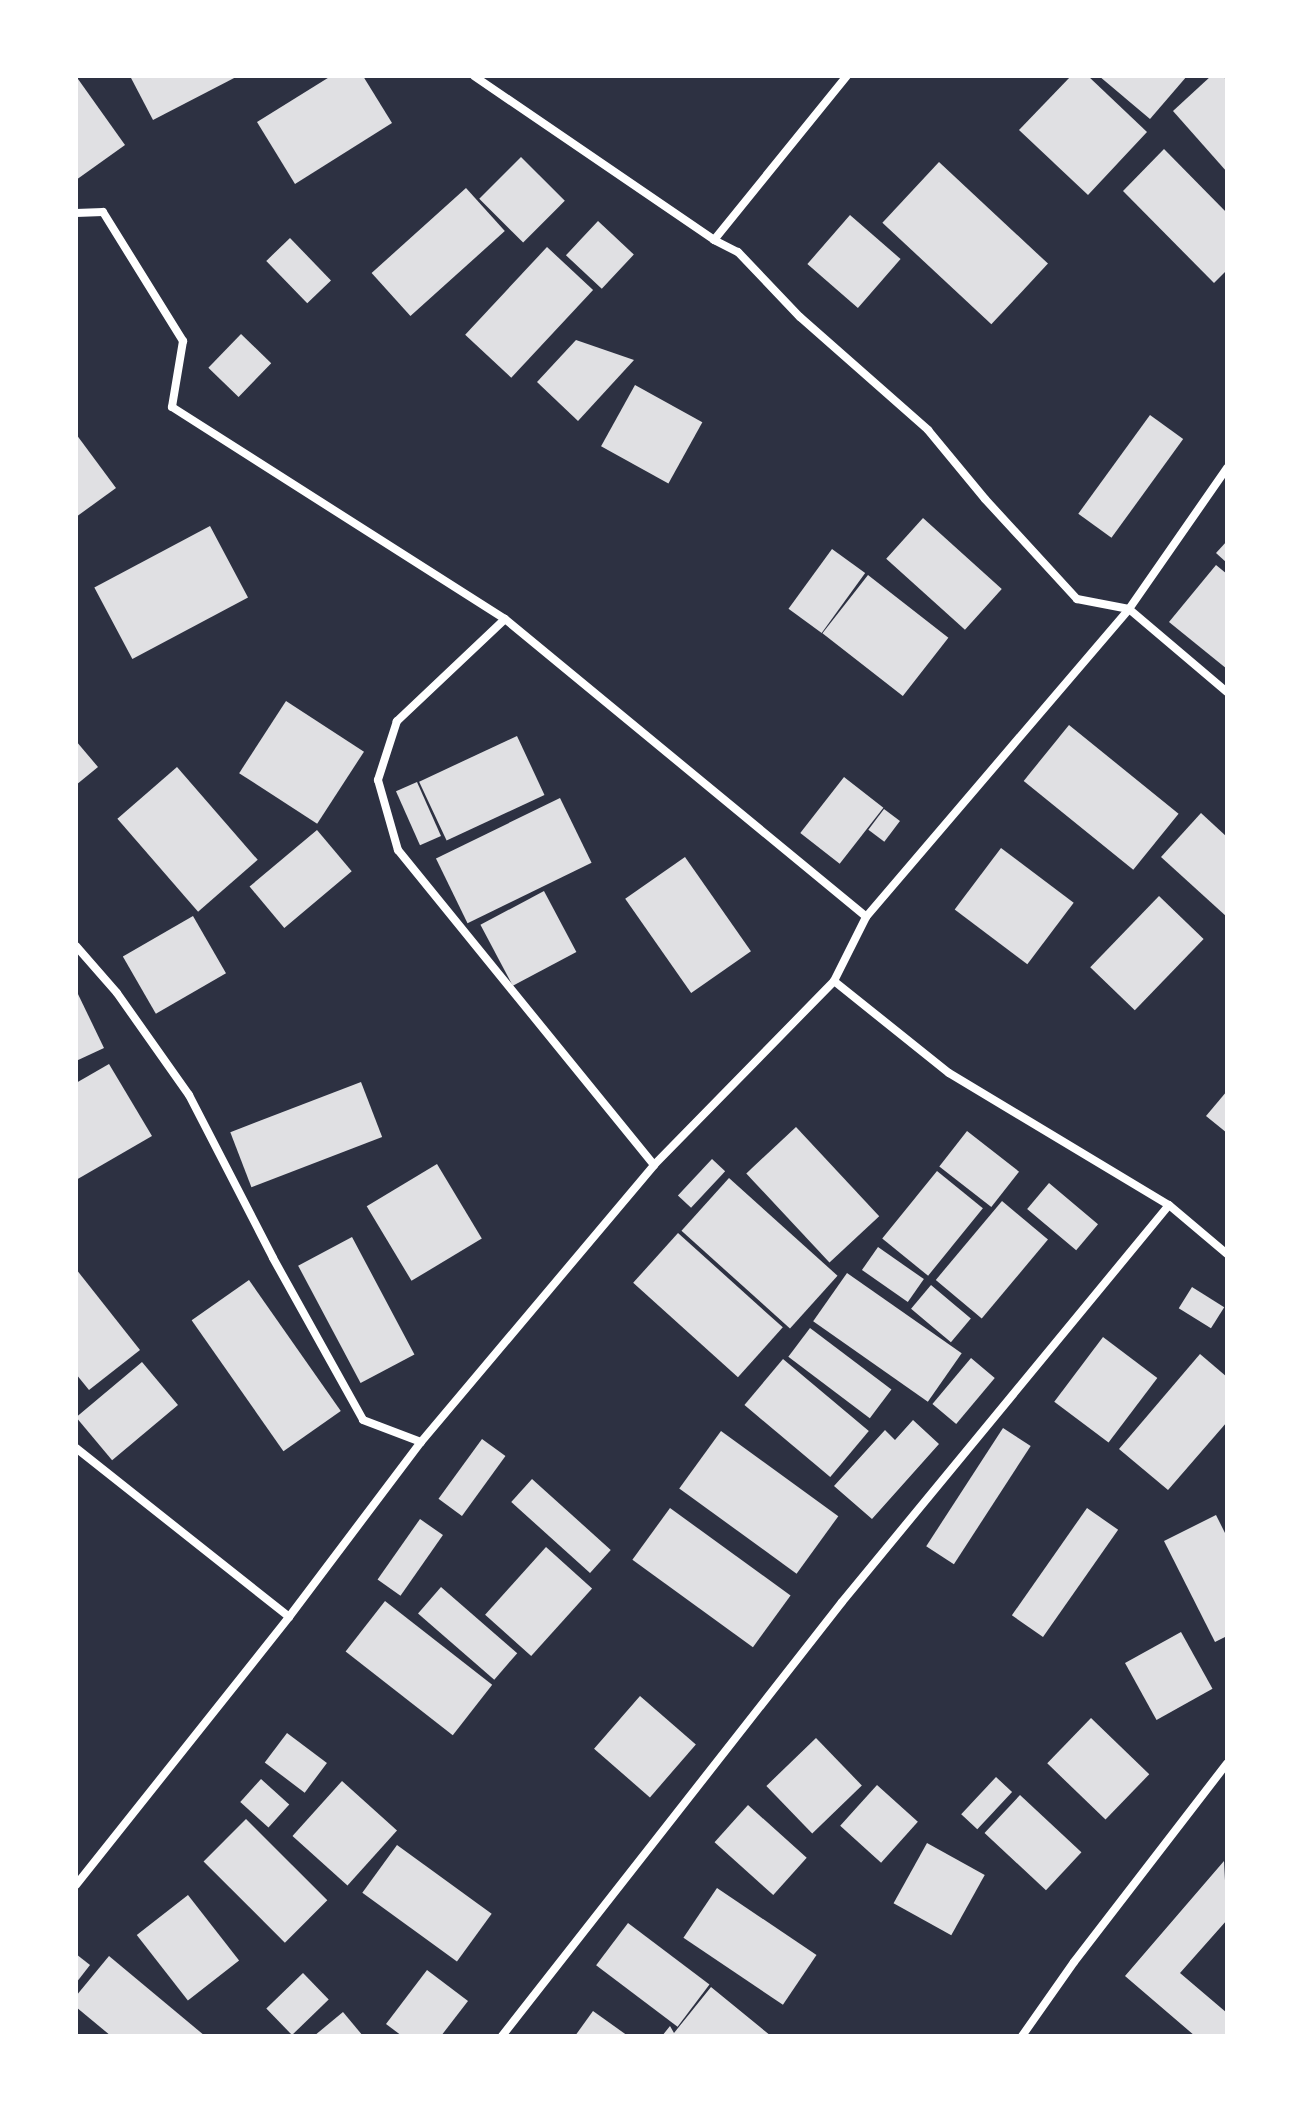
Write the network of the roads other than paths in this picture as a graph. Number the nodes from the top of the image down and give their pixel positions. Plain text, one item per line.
1 (474, 76) edge
2 (847, 76) edge
3 (76, 213) edge
4 (714, 240) junction
5 (1227, 468) edge
6 (1129, 609) junction
7 (505, 619) junction
8 (1227, 692) edge
9 (866, 917) junction
10 (76, 946) edge
11 (834, 981) junction
12 (654, 1165) junction
13 (1169, 1205) junction
14 (1227, 1254) edge
15 (421, 1442) junction
16 (76, 1448) edge
17 (289, 1617) junction
18 (1227, 1763) edge
19 (1218, 1773) junction
20 (1227, 1780) edge
21 (76, 1885) edge
22 (502, 2036) edge
23 (1022, 2036) edge

1 - 4 street
2 - 4 street
3 - 7 street
4 - 6 street
5 - 6 street
6 - 8 street
6 - 9 street
7 - 9 street
7 - 12 street
9 - 11 street
10 - 15 street
11 - 12 street
11 - 13 street
12 - 15 street
13 - 14 street
13 - 22 street
15 - 17 street
16 - 17 street
17 - 21 street
18 - 19 street
19 - 20 street
19 - 23 street

